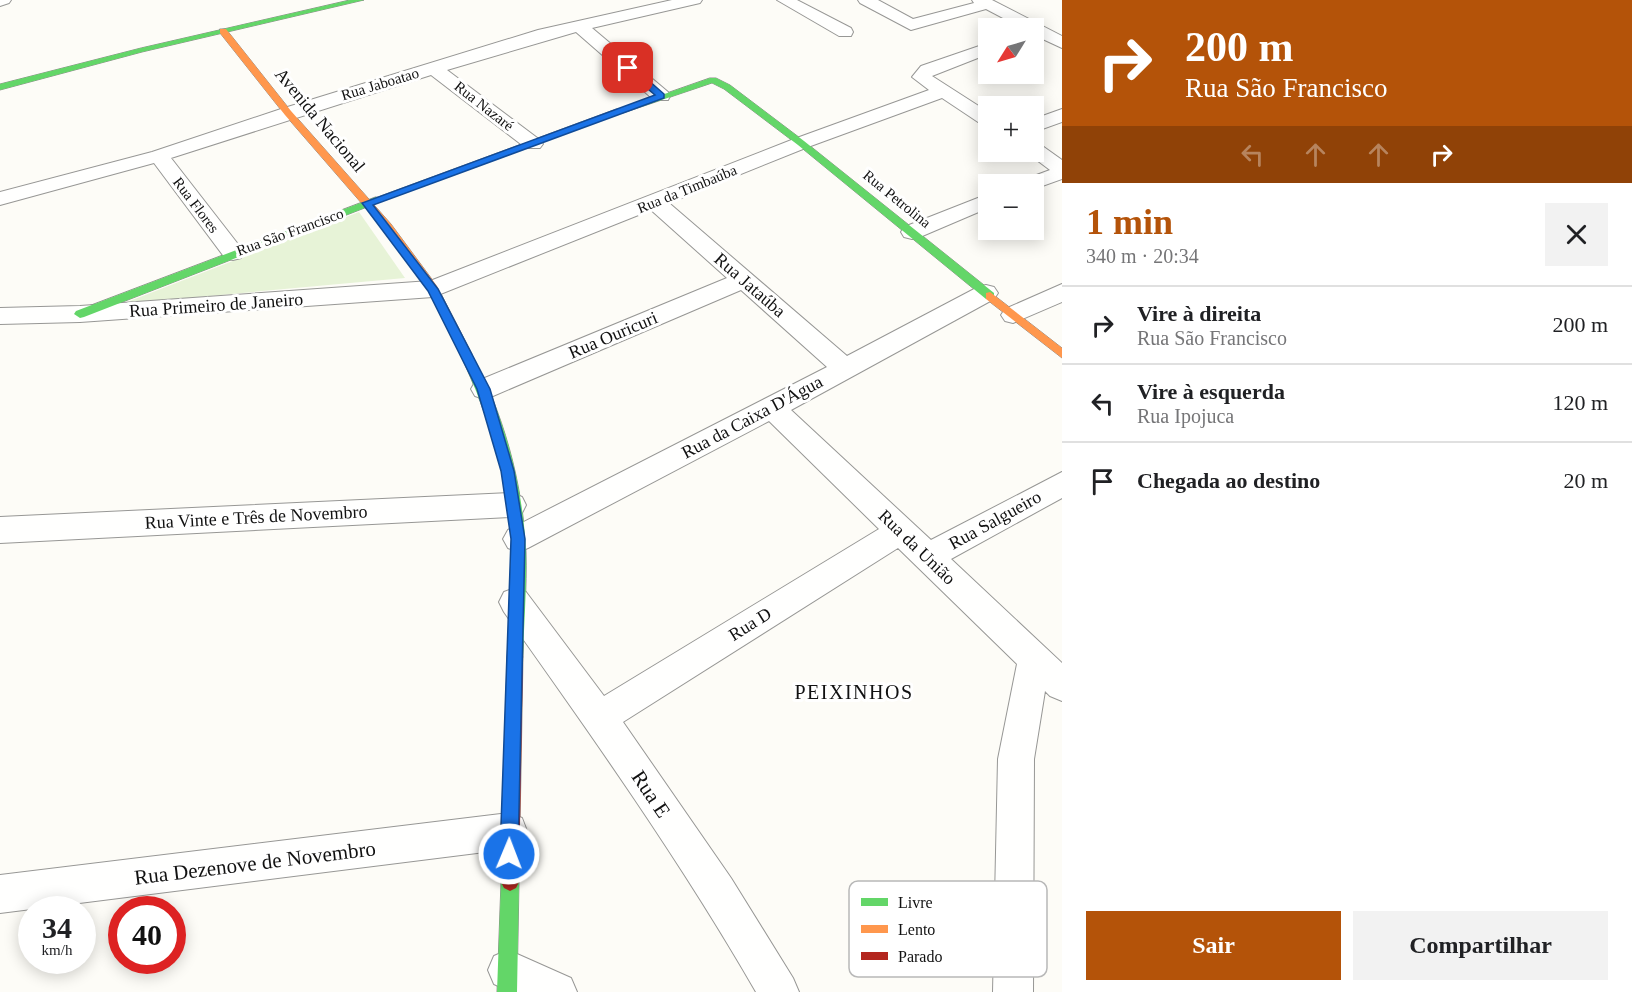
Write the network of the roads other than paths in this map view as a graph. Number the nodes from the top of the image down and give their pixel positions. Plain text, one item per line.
1 (360, 0) edge
2 (694, 0) edge
3 (785, 0) edge
4 (866, 0) edge
5 (1007, 0) edge
6 (983, 2) edge
7 (1011, 18) edge
8 (580, 27) junction
9 (1062, 28) edge
10 (223, 31) junction
11 (844, 32) dead end
12 (1044, 35) edge
13 (1062, 43) edge
14 (978, 52) edge
15 (434, 68) junction
16 (705, 81) joint
17 (0, 87) edge
18 (942, 92) junction
19 (661, 96) junction
20 (288, 113) junction
21 (978, 114) edge
22 (1062, 116) edge
23 (1044, 122) edge
24 (801, 143) junction
25 (533, 144) junction
26 (159, 156) junction
27 (1044, 156) edge
28 (1062, 170) edge
29 (1044, 178) edge
30 (0, 199) edge
31 (655, 202) junction
32 (367, 203) junction
33 (978, 205) edge
34 (912, 232) junction
35 (233, 254) junction
36 (743, 280) junction
37 (433, 289) junction
38 (1062, 292) edge
39 (986, 293) junction
40 (80, 314) junction
41 (1013, 315) junction
42 (0, 316) edge
43 (1062, 354) edge
44 (845, 369) junction
45 (484, 389) junction
46 (772, 408) junction
47 (1062, 484) edge
48 (512, 505) junction
49 (0, 530) edge
50 (900, 531) junction
51 (518, 539) junction
52 (928, 557) junction
53 (515, 602) junction
54 (1034, 659) junction
55 (1062, 685) edge
56 (600, 717) junction
57 (509, 831) junction
58 (1013, 881) edge
59 (0, 894) edge
60 (1013, 977) edge
61 (507, 981) edge
62 (557, 992) edge
63 (779, 992) edge
64 (1013, 992) edge

1 - 10 street
2 - 8 street, Rua Jaboatao
3 - 11 street
4 - 6 street
5 - 9 street
6 - 7 street
8 - 15 street, Rua Jaboatao
8 - 19 street
10 - 17 street
10 - 20 street, Avenida Nacional
12 - 13 street
14 - 18 street
15 - 20 street, Rua Jaboatao
15 - 25 street, Rua Nazaré
16 - 19 street, Rua São Francisco
16 - 24 street, Rua Petrolina
18 - 21 street
18 - 24 street, Rua da Timbaúba
19 - 25 street, Rua São Francisco
20 - 26 street, Rua Jaboatao
20 - 32 street, Avenida Nacional
22 - 23 street
24 - 31 street, Rua da Timbaúba
24 - 34 street, Rua Petrolina
25 - 32 street, Rua São Francisco
26 - 30 street, Rua Jaboatao
26 - 35 street, Rua Flores
27 - 28 street
28 - 29 street
31 - 36 street, Rua Jataúba
31 - 37 street, Rua da Timbaúba
32 - 35 street, Rua São Francisco
32 - 37 street, Avenida Nacional
33 - 34 street
34 - 39 street, Rua Petrolina
35 - 40 street, Rua São Francisco
36 - 44 street, Rua Jataúba
36 - 45 street, Rua Ouricuri
37 - 40 street, Rua Primeiro de Janeiro
37 - 45 street, Avenida Nacional
38 - 41 street
39 - 41 street, Rua Petrolina
39 - 44 street, Rua da Caixa D'Água
40 - 42 street, Rua Primeiro de Janeiro
41 - 43 street, Rua Petrolina
44 - 46 street, Rua da Caixa D'Água
45 - 48 street, Avenida Nacional
46 - 50 street, Rua da União
46 - 51 street, Rua da Caixa D'Água
47 - 52 street, Rua Salgueiro
48 - 49 street, Rua Vinte e Três de Novembro
48 - 51 street, Avenida Nacional
50 - 52 street, Rua da União
50 - 56 street, Rua D
51 - 53 street, Avenida Nacional
52 - 54 street, Rua da União
53 - 56 street, Rua E
53 - 57 street, Avenida Nacional
54 - 55 street, Rua da União
54 - 58 street
56 - 63 street, Rua E
57 - 59 street, Rua Dezenove de Novembro
57 - 61 street, Avenida Nacional
60 - 64 street
61 - 62 street

